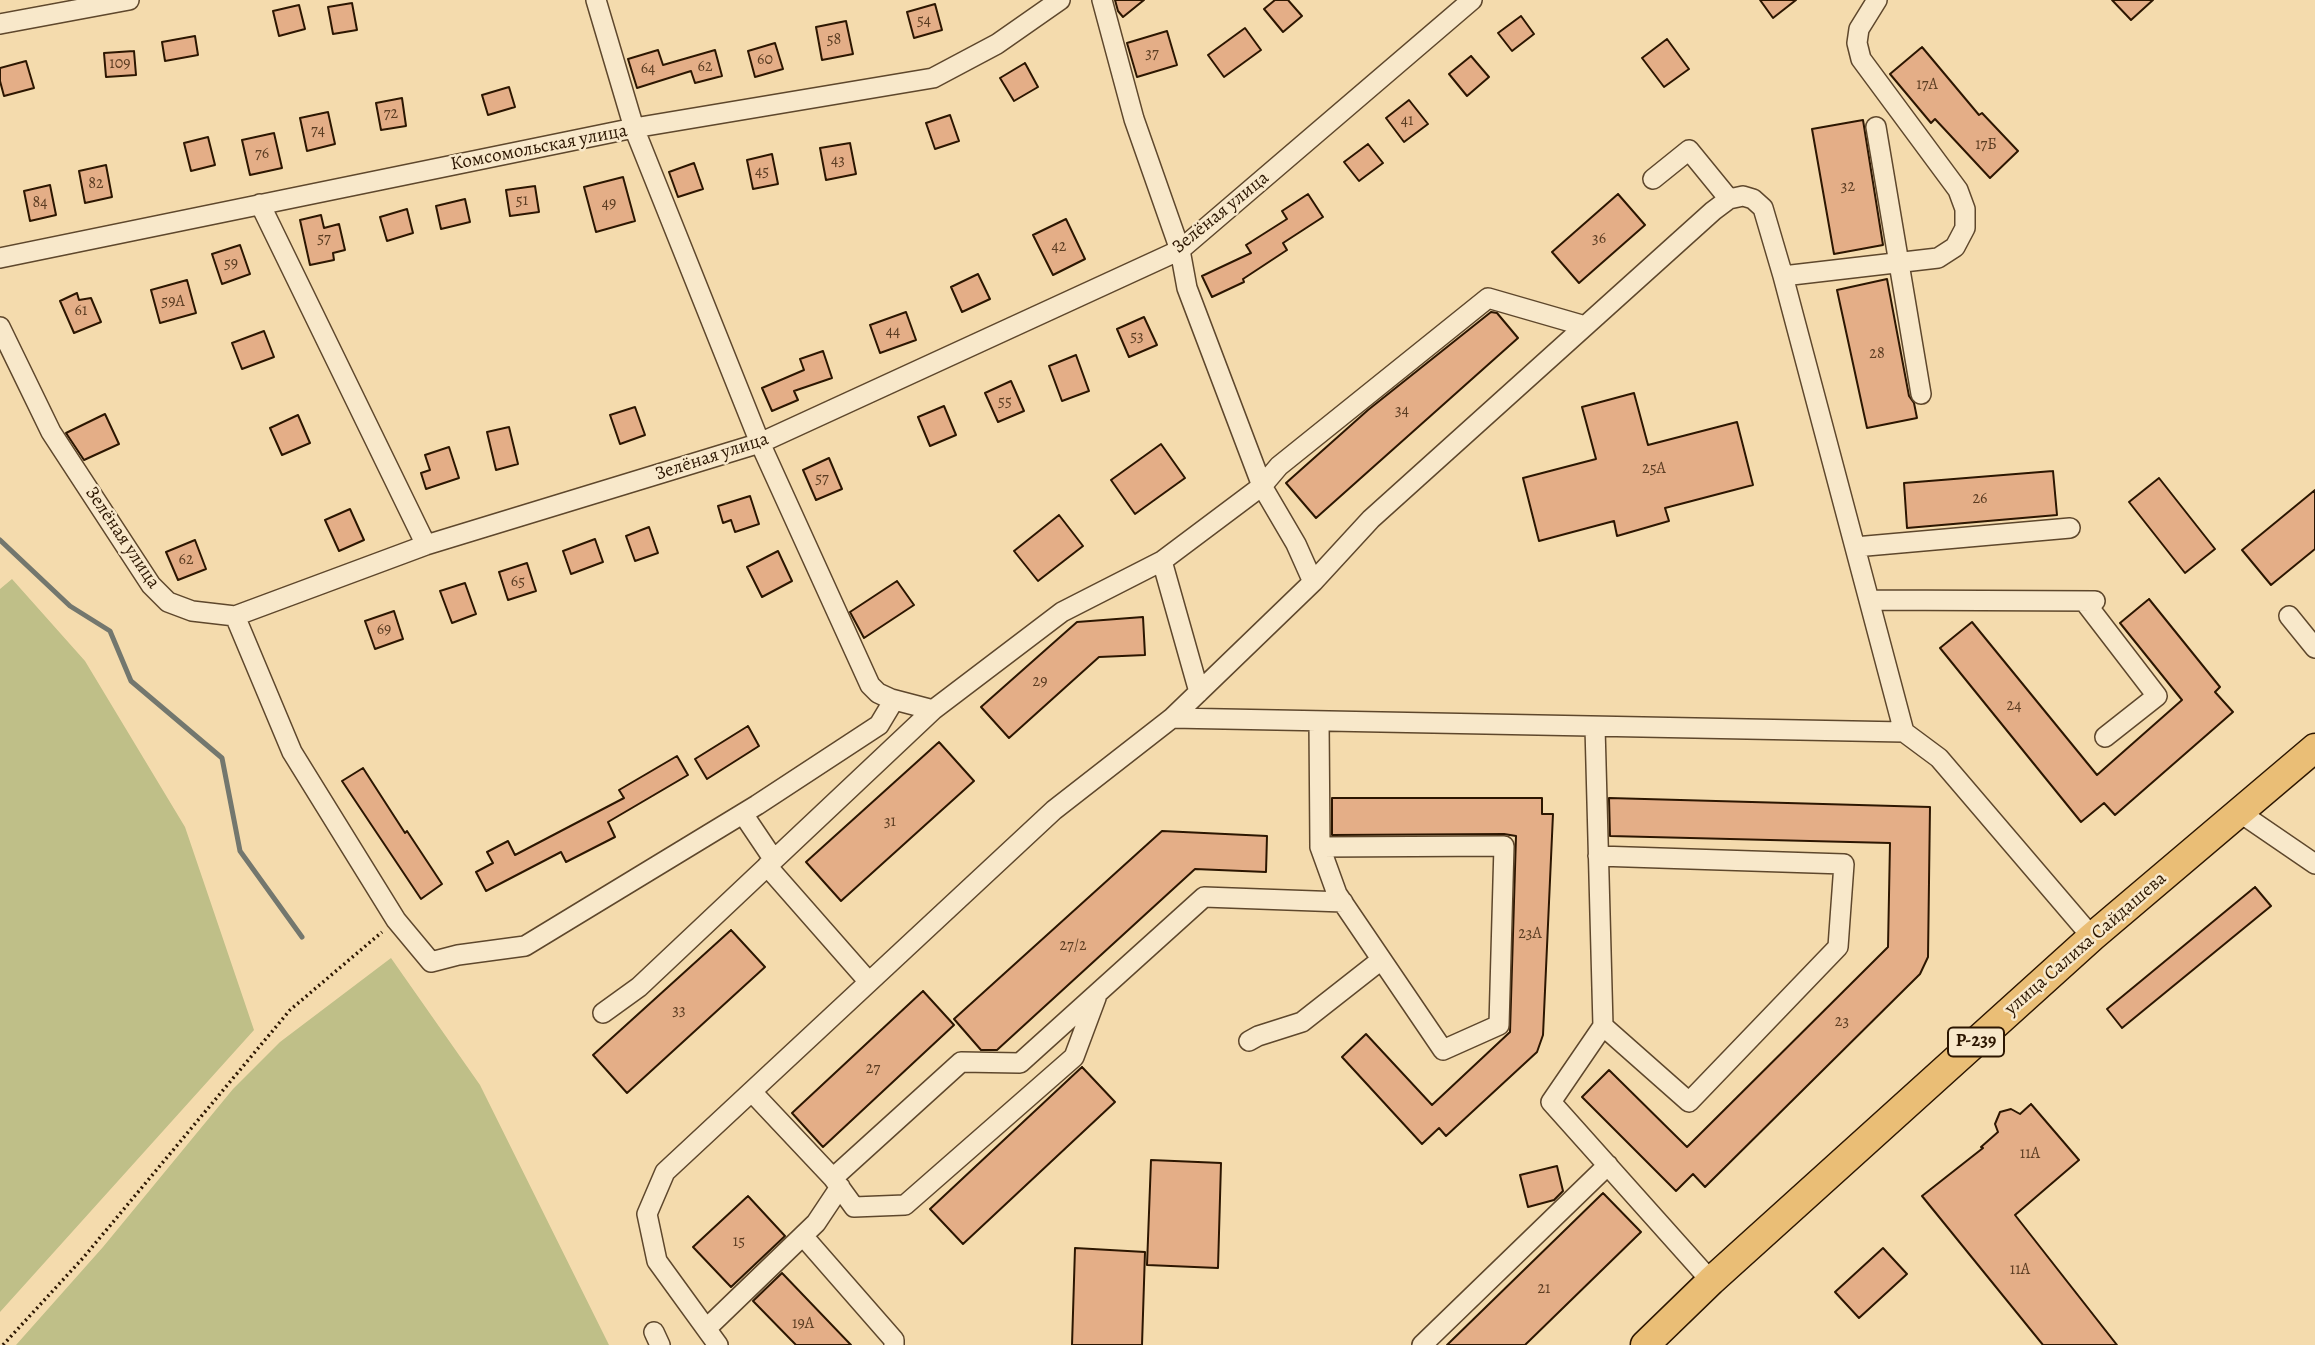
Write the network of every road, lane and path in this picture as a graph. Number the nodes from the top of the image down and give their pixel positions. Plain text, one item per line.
1 (129, 0) edge
2 (596, 0) edge
3 (1060, 0) edge
4 (1102, 0) edge
5 (1472, 0) edge
6 (1877, 0) edge
7 (0, 24) edge
8 (1876, 127) dead end
9 (634, 128) junction
10 (1653, 179) dead end
11 (1729, 199) junction
12 (260, 204) junction
13 (1180, 250) junction
14 (0, 258) edge
15 (1899, 262) junction
16 (1783, 276) junction
17 (1585, 326) junction
18 (0, 327) edge
19 (1921, 394) dead end
20 (760, 443) junction
21 (1262, 486) junction
22 (2070, 528) dead end
23 (426, 545) junction
24 (1855, 547) junction
25 (1162, 561) junction
26 (1313, 582) junction
27 (1869, 600) junction
28 (235, 616) junction
29 (2289, 616) dead end
30 (2315, 648) edge
31 (1199, 692) junction
32 (894, 700) junction
33 (933, 710) junction
34 (1172, 718) junction
35 (1319, 721) junction
36 (1595, 727) junction
37 (1904, 732) junction
38 (2105, 737) dead end
39 (2315, 748) edge
40 (2239, 812) junction
41 (743, 814) junction
42 (1320, 847) junction
43 (1598, 856) junction
44 (771, 863) junction
45 (2315, 864) edge
46 (1343, 902) junction
47 (396, 920) junction
48 (2092, 937) junction
49 (1381, 960) junction
50 (869, 982) junction
51 (1097, 994) junction
52 (603, 1013) dead end
53 (1603, 1026) junction
54 (1249, 1041) dead end
55 (752, 1091) junction
56 (1608, 1165) junction
57 (836, 1183) junction
58 (803, 1236) junction
59 (1712, 1281) junction
60 (707, 1328) junction
61 (3, 1345) edge
62 (718, 1345) edge
63 (894, 1345) edge
64 (1422, 1345) edge
65 (1645, 1345) edge

1 - 7 street
2 - 9 street
3 - 9 street, Комсомольская улица
4 - 13 street
5 - 13 street, Зелёная улица
6 - 15 street
8 - 15 street
9 - 12 street, Комсомольская улица
9 - 20 street
10 - 11 street
11 - 16 street
11 - 17 street
12 - 14 street, Комсомольская улица
12 - 23 street
13 - 20 street, Зелёная улица
13 - 21 street
15 - 16 street
15 - 19 street
16 - 24 street
17 - 21 street
17 - 26 street
18 - 28 street, Зелёная улица
20 - 23 street, Зелёная улица
20 - 32 street
21 - 25 street
21 - 26 street
22 - 24 street
23 - 28 street, Зелёная улица
24 - 27 street
25 - 31 street
25 - 33 street
26 - 31 street
27 - 37 street
27 - 38 street
28 - 47 street
29 - 30 street
31 - 34 street
32 - 33 street
32 - 41 street
33 - 44 street
34 - 35 street
34 - 50 street
35 - 36 street
35 - 42 street
36 - 37 street
36 - 43 street
37 - 48 street
39 - 40 highway, улица Салиха Сайдашева / Р-239
40 - 45 street
40 - 48 highway, улица Салиха Сайдашева / Р-239
41 - 44 street
41 - 47 street
42 - 46 street
42 - 49 street
43 - 53 street
43 - 53 street
44 - 50 street
44 - 52 street
46 - 49 street
46 - 51 street
47 - 61 path
48 - 59 highway, улица Салиха Сайдашева / Р-239
49 - 54 street
50 - 55 street
51 - 57 street
51 - 57 street
53 - 56 street
55 - 57 street
55 - 60 street
56 - 59 street
56 - 64 street
57 - 58 street
58 - 60 street
58 - 63 street
59 - 65 highway, улица Салиха Сайдашева / Р-239
60 - 62 street

